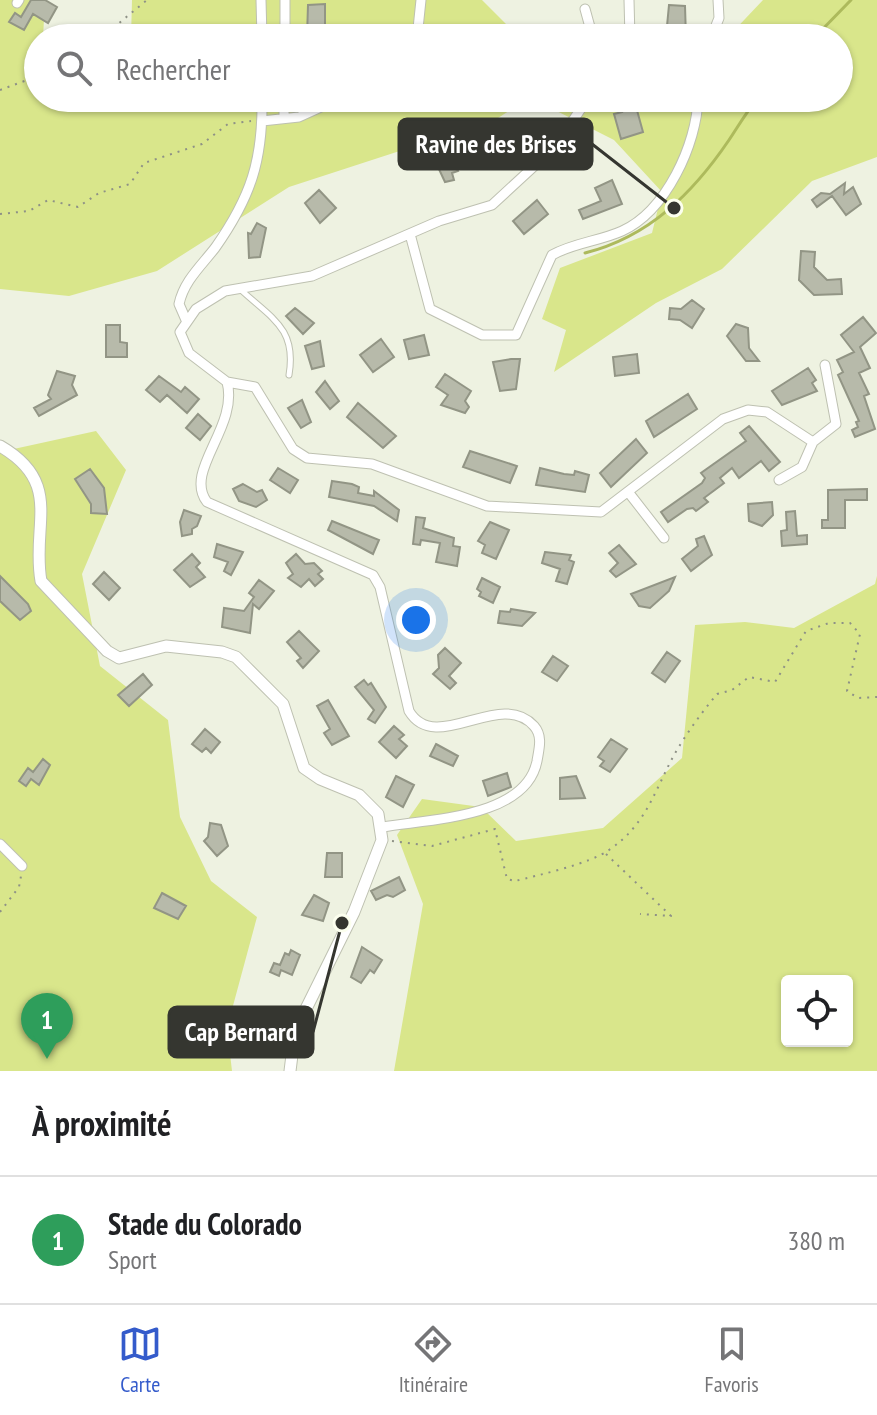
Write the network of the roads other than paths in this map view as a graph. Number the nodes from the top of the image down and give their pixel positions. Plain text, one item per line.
1 (261, 0) edge
2 (285, 0) edge
3 (421, 0) edge
4 (629, 0) edge
5 (718, 0) edge
6 (585, 9) dead end
7 (262, 24) edge
8 (285, 24) edge
9 (418, 24) edge
10 (589, 24) edge
11 (630, 24) edge
12 (717, 24) edge
13 (262, 112) edge
14 (284, 112) edge
15 (312, 112) edge
16 (579, 112) edge
17 (697, 112) edge
18 (284, 118) junction
19 (262, 121) junction
20 (410, 234) junction
21 (239, 288) junction
22 (186, 320) junction
23 (825, 365) dead end
24 (289, 375) dead end
25 (227, 382) junction
26 (813, 442) junction
27 (0, 446) edge
28 (779, 480) dead end
29 (629, 493) junction
30 (664, 538) dead end
31 (383, 827) junction
32 (0, 844) edge
33 (22, 866) road end
34 (290, 1071) edge

1 - 7 street
2 - 8 street
3 - 9 street
4 - 11 street
5 - 12 street
6 - 10 street
13 - 19 street
14 - 18 street
15 - 18 street
16 - 20 street
17 - 20 street
18 - 19 street
19 - 22 street
20 - 21 street
21 - 22 street
21 - 24 lane
22 - 25 street
23 - 26 street
25 - 29 street
25 - 31 street
26 - 28 street
26 - 29 street
27 - 31 street
29 - 30 street
31 - 34 street
32 - 33 street

